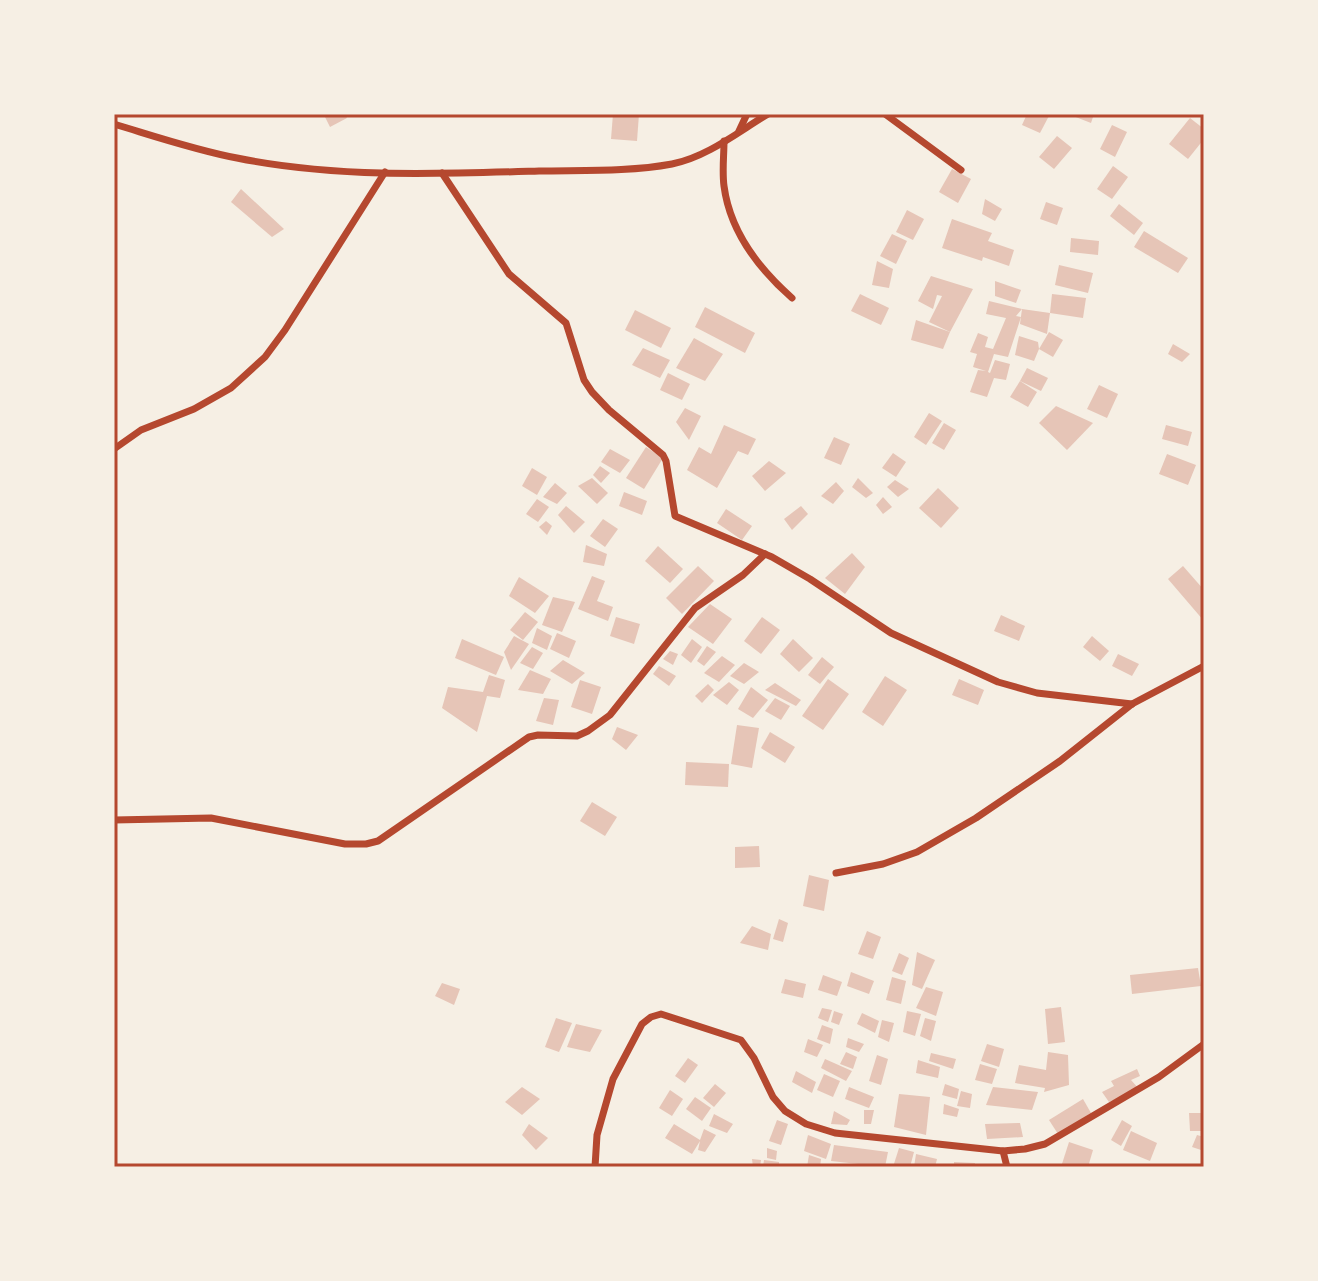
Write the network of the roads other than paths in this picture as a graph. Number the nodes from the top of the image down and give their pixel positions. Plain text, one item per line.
1 (747, 114) edge
2 (768, 114) edge
3 (885, 114) edge
4 (114, 124) edge
5 (738, 133) junction
6 (724, 141) junction
7 (961, 170) dead end
8 (385, 172) junction
9 (442, 173) junction
10 (792, 298) dead end
11 (114, 449) edge
12 (765, 554) junction
13 (1204, 666) edge
14 (1132, 704) junction
15 (114, 820) edge
16 (836, 873) dead end
17 (1204, 1044) edge
18 (1003, 1151) junction
19 (595, 1167) edge
20 (1007, 1167) edge

1 - 5 street
2 - 5 street
3 - 7 street
4 - 8 street
5 - 6 street
6 - 9 street
6 - 10 street
8 - 9 street
8 - 11 street
9 - 12 street
12 - 14 street
12 - 15 street
13 - 14 street
14 - 16 street
17 - 18 street
18 - 19 street
18 - 20 street

